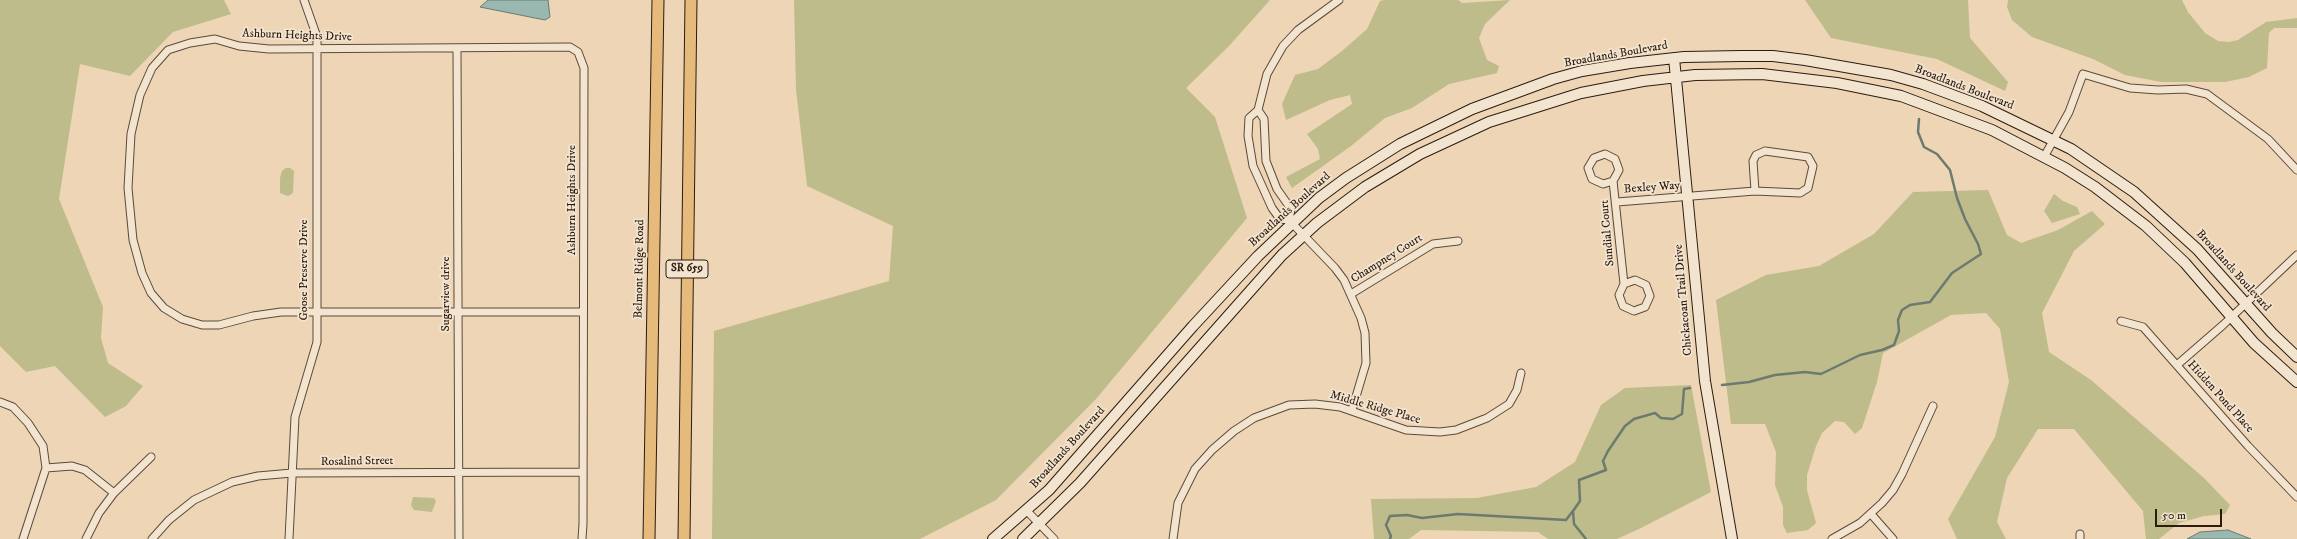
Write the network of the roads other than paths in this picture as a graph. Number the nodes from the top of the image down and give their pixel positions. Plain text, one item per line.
1 (304, 0) edge
2 (658, 0) edge
3 (691, 0) edge
4 (1339, 0) edge
5 (317, 49) junction
6 (457, 49) junction
7 (1674, 58) junction
8 (1677, 77) junction
9 (1258, 110) junction
10 (2054, 140) junction
11 (2044, 157) junction
12 (2297, 170) edge
13 (1614, 181) junction
14 (1755, 191) junction
15 (1688, 197) junction
16 (1617, 202) junction
17 (1291, 222) junction
18 (1303, 235) junction
19 (1458, 241) dead end
20 (2297, 255) edge
21 (1624, 284) junction
22 (1351, 294) junction
23 (2246, 304) junction
24 (458, 311) junction
25 (317, 312) junction
26 (583, 312) junction
27 (2232, 317) junction
28 (2121, 321) dead end
29 (2297, 357) edge
30 (2177, 366) junction
31 (1521, 373) dead end
32 (2297, 382) edge
33 (0, 402) edge
34 (1933, 406) dead end
35 (1352, 410) junction
36 (151, 457) dead end
37 (46, 468) junction
38 (459, 472) junction
39 (583, 472) junction
40 (292, 473) junction
41 (114, 493) junction
42 (2297, 496) edge
43 (1027, 511) junction
44 (1871, 514) junction
45 (1040, 524) junction
46 (23, 539) edge
47 (86, 539) edge
48 (152, 539) edge
49 (288, 539) edge
50 (460, 539) edge
51 (582, 539) edge
52 (649, 539) edge
53 (684, 539) edge
54 (993, 539) edge
55 (1023, 539) edge
56 (1054, 539) edge
57 (1172, 539) edge
58 (1732, 539) edge
59 (1832, 539) edge
60 (1892, 539) edge

1 - 5 street, Goose Preserve Drive
2 - 52 main road, Belmont Ridge Road / SR 659
3 - 53 main road, SR 659
4 - 9 street
5 - 6 street, Ashburn Heights Drive
5 - 25 street, Goose Preserve Drive
5 - 25 street, Ashburn Heights Drive
6 - 24 street, Sugarview drive
6 - 26 street, Ashburn Heights Drive
7 - 8 main road, Chickacoan Trail Drive
7 - 10 main road, Broadlands Boulevard
7 - 17 main road, Broadlands Boulevard
8 - 11 main road
8 - 15 main road, Chickacoan Trail Drive
8 - 18 main road
9 - 17 street
9 - 17 street
10 - 11 street
10 - 12 street
10 - 23 main road, Broadlands Boulevard
11 - 27 main road
13 - 13 street, Sundial Court
13 - 16 street, Sundial Court
14 - 14 street, Bexley Way
14 - 15 street, Bexley Way
15 - 16 street, Bexley Way
15 - 58 main road, Chickacoan Trail Drive
16 - 21 street, Sundial Court
17 - 18 street
17 - 43 main road, Broadlands Boulevard
18 - 22 street
18 - 45 main road
19 - 22 street, Champney Court
20 - 23 street
21 - 21 street, Sundial Court
22 - 35 street
23 - 27 street
23 - 29 main road, Broadlands Boulevard
24 - 25 street, Ashburn Heights Drive
24 - 26 street, Ashburn Heights Drive
24 - 38 street, Sugarview drive
25 - 40 street, Goose Preserve Drive
26 - 39 street, Ashburn Heights Drive
27 - 30 street
27 - 32 main road
28 - 30 street, Hidden Pond Place
30 - 42 street, Hidden Pond Place
31 - 35 street, Middle Ridge Place
33 - 37 street
34 - 44 street
35 - 57 street, Middle Ridge Place
36 - 41 street
37 - 41 street
37 - 46 street
38 - 39 street, Rosalind Street
38 - 40 street, Rosalind Street
38 - 50 street, Sugarview drive
39 - 51 street, Ashburn Heights Drive
40 - 48 street, Rosalind Street
40 - 49 street, Goose Preserve Drive
41 - 47 street
43 - 45 street
43 - 54 main road, Broadlands Boulevard
44 - 59 street
44 - 60 street
45 - 55 main road
45 - 56 street

